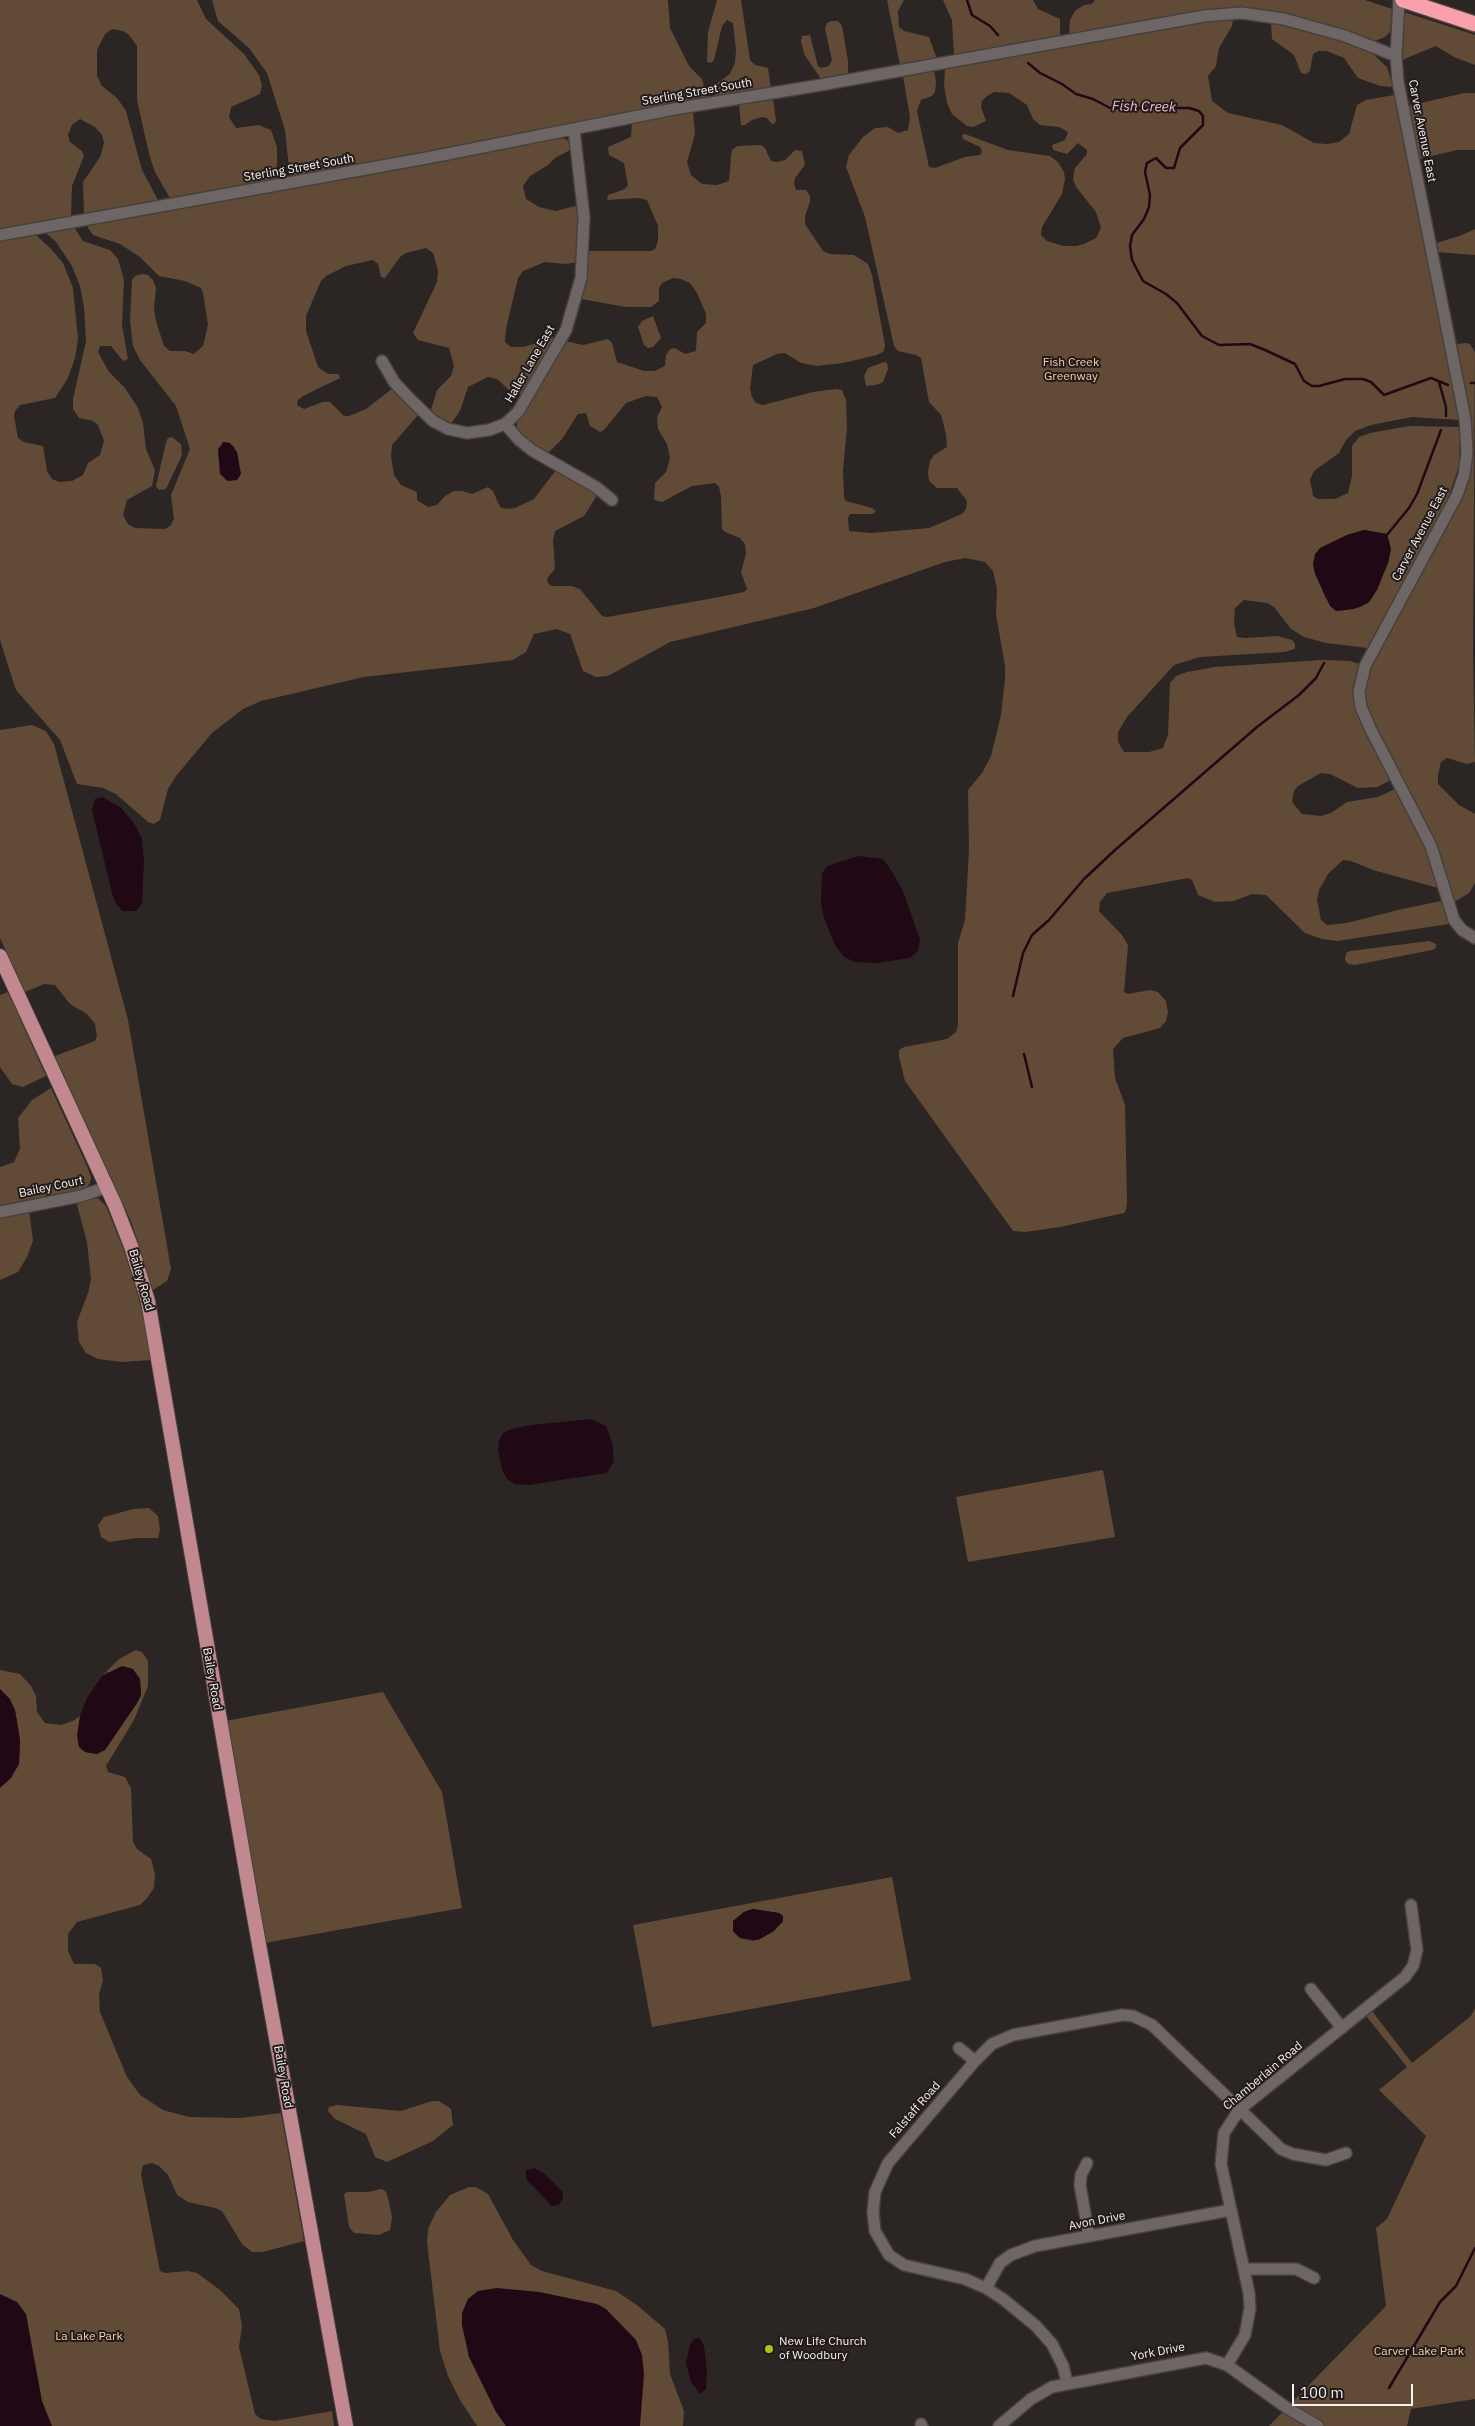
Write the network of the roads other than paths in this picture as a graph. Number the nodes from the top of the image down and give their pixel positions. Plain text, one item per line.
1 (1399, 0) edge
2 (1403, 0) edge
3 (1475, 24) edge
4 (1396, 56) junction
5 (574, 129) junction
6 (0, 235) edge
7 (382, 361) dead end
8 (505, 424) junction
9 (612, 500) dead end
10 (1470, 936) edge
11 (0, 956) edge
12 (107, 1186) junction
13 (0, 1212) edge
14 (1411, 1905) dead end
15 (1311, 1989) dead end
16 (1342, 2028) junction
17 (959, 2048) dead end
18 (975, 2061) junction
19 (1240, 2110) junction
20 (1346, 2153) dead end
21 (1087, 2163) dead end
22 (1231, 2210) junction
23 (1089, 2236) junction
24 (1244, 2269) junction
25 (1314, 2278) dead end
26 (986, 2288) junction
27 (1227, 2365) junction
28 (1067, 2382) junction
29 (346, 2426) edge
30 (999, 2426) edge
31 (1318, 2426) edge

1 - 4 street, Carver Avenue East
2 - 3 highway
4 - 5 street, Sterling Street South
4 - 10 street, Carver Avenue East
5 - 6 street, Sterling Street South
5 - 8 street, Haller Lane East
7 - 8 street
8 - 9 street
11 - 12 main road, Bailey Road
12 - 13 street, Bailey Court
12 - 29 main road, Bailey Road
14 - 16 street, Chamberlain Road
15 - 16 street
16 - 19 street, Chamberlain Road
17 - 18 street
18 - 19 street, Falstaff Road
18 - 26 street, Falstaff Road
19 - 20 street, Falstaff Road
19 - 22 street, Chamberlain Road
21 - 23 street
22 - 23 street, Avon Drive
22 - 24 street, Chamberlain Road
23 - 26 street, Avon Drive
24 - 25 street
24 - 27 street, Chamberlain Road
26 - 28 street, Falstaff Road
27 - 28 street, York Drive
27 - 31 street, York Drive
28 - 30 street, York Drive

